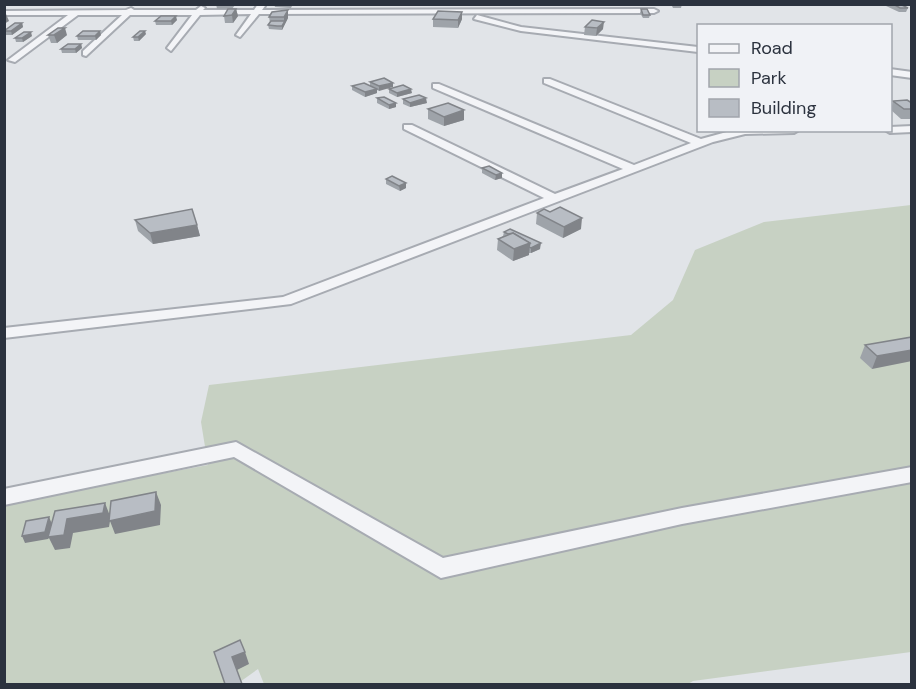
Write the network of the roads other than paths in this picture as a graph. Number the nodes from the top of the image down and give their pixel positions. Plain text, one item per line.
1 (37, 4) edge
2 (87, 4) edge
3 (138, 4) edge
4 (204, 4) edge
5 (262, 4) edge
6 (316, 8) edge
7 (376, 8) edge
8 (484, 8) edge
9 (540, 8) edge
10 (643, 8) edge
11 (654, 10) dead end
12 (256, 12) junction
13 (4, 13) edge
14 (23, 13) junction
15 (76, 13) junction
16 (128, 13) junction
17 (196, 13) junction
18 (468, 13) junction
19 (4, 25) edge
20 (240, 35) dead end
21 (171, 48) dead end
22 (697, 50) edge
23 (86, 53) dead end
24 (12, 60) dead end
25 (892, 72) edge
26 (912, 75) edge
27 (547, 81) dead end
28 (436, 86) dead end
29 (408, 127) dead end
30 (912, 129) edge
31 (892, 130) edge
32 (741, 132) edge
33 (700, 143) junction
34 (634, 169) junction
35 (555, 199) junction
36 (4, 333) edge
37 (912, 474) edge
38 (4, 497) edge

1 - 14 street
2 - 15 street
3 - 16 street
4 - 17 street
5 - 12 street
6 - 7 street
6 - 12 street
7 - 18 street
8 - 9 street
8 - 18 street
9 - 10 street
10 - 11 street
12 - 17 street
12 - 20 street
13 - 14 street
14 - 15 street
14 - 19 street
15 - 16 street
15 - 24 street
16 - 17 street
16 - 23 street
17 - 21 street
18 - 22 street
25 - 26 street
27 - 33 street
28 - 34 street
29 - 35 street
30 - 31 street
32 - 33 street
33 - 34 street
34 - 35 street
35 - 36 street
37 - 38 street

